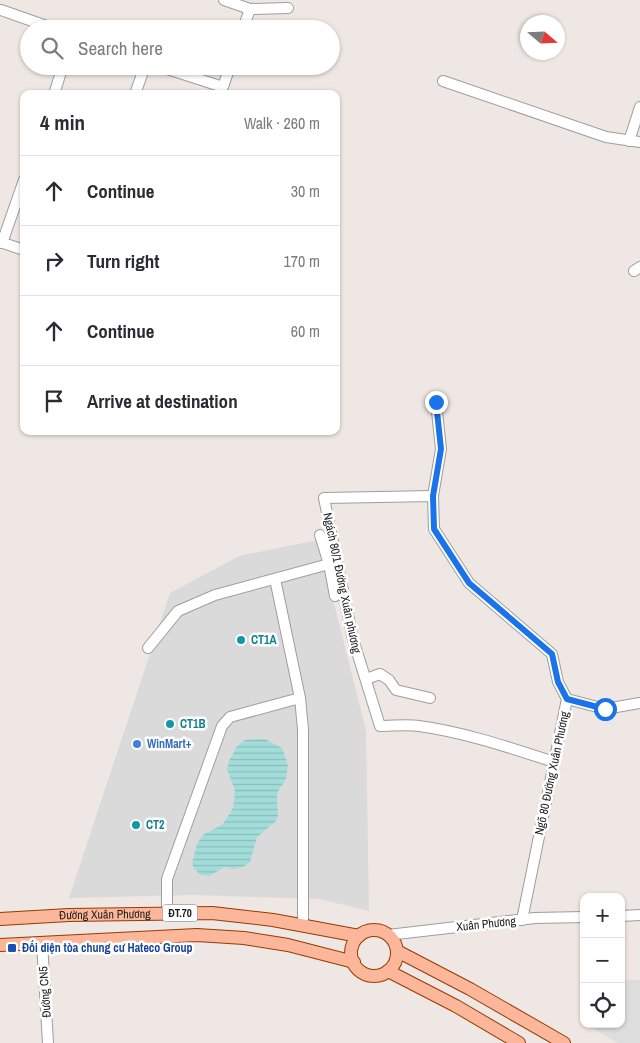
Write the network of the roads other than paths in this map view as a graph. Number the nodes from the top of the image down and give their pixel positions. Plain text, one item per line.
1 (224, 0) edge
2 (2, 8) edge
3 (288, 8) dead end
4 (250, 9) junction
5 (32, 20) edge
6 (246, 20) edge
7 (60, 75) edge
8 (142, 75) edge
9 (186, 75) edge
10 (227, 75) edge
11 (443, 81) dead end
12 (55, 90) edge
13 (137, 90) edge
14 (640, 108) edge
15 (629, 141) junction
16 (640, 142) edge
17 (20, 191) edge
18 (1, 242) edge
19 (20, 249) edge
20 (436, 402) dead end
21 (433, 496) junction
22 (320, 535) dead end
23 (329, 564) junction
24 (274, 579) junction
25 (335, 596) dead end
26 (148, 648) dead end
27 (366, 679) junction
28 (300, 698) junction
29 (430, 698) dead end
30 (567, 699) junction
31 (640, 703) edge
32 (554, 762) junction
33 (168, 913) junction
34 (640, 915) edge
35 (625, 916) edge
36 (580, 917) edge
37 (0, 919) edge
38 (522, 920) junction
39 (303, 925) junction
40 (388, 935) junction
41 (359, 936) junction
42 (42, 942) junction
43 (0, 945) edge
44 (397, 951) junction
45 (354, 962) junction
46 (388, 971) junction
47 (48, 1043) edge
48 (519, 1043) edge
49 (564, 1043) edge

1 - 4 street
2 - 5 street
3 - 4 street
4 - 6 street
7 - 12 street
8 - 13 street
9 - 10 street
11 - 15 street
14 - 15 street
15 - 16 street
17 - 18 street
18 - 19 street
20 - 21 street
21 - 27 street, Ngách 80/1 Đường Xuân phương
21 - 30 street
22 - 23 street
23 - 24 street
23 - 25 street
24 - 26 street
24 - 28 street
27 - 29 street
27 - 32 street, Ngách 80/1 Đường Xuân phương
28 - 33 street
28 - 39 street
30 - 31 street, Ngõ 80 Đường Xuân Phương
30 - 32 street, Ngõ 80 Đường Xuân Phương
32 - 38 street, Ngõ 80 Đường Xuân Phương
33 - 37 main road, Đường Xuân Phương / ĐT.70
33 - 39 main road, Đường Xuân Phương / ĐT.70
34 - 35 street
36 - 38 street, Xuân Phương
38 - 40 street, Xuân Phương
39 - 41 main road, Đường Xuân Phương / ĐT.70
40 - 41 main road
40 - 44 main road
41 - 45 main road
42 - 43 main road, Đường Xuân Phương / ĐT.70
42 - 45 main road, Đường Xuân Phương / ĐT.70
42 - 47 street, Đường CN5
44 - 46 main road
44 - 49 main road
45 - 46 main road
46 - 48 main road

